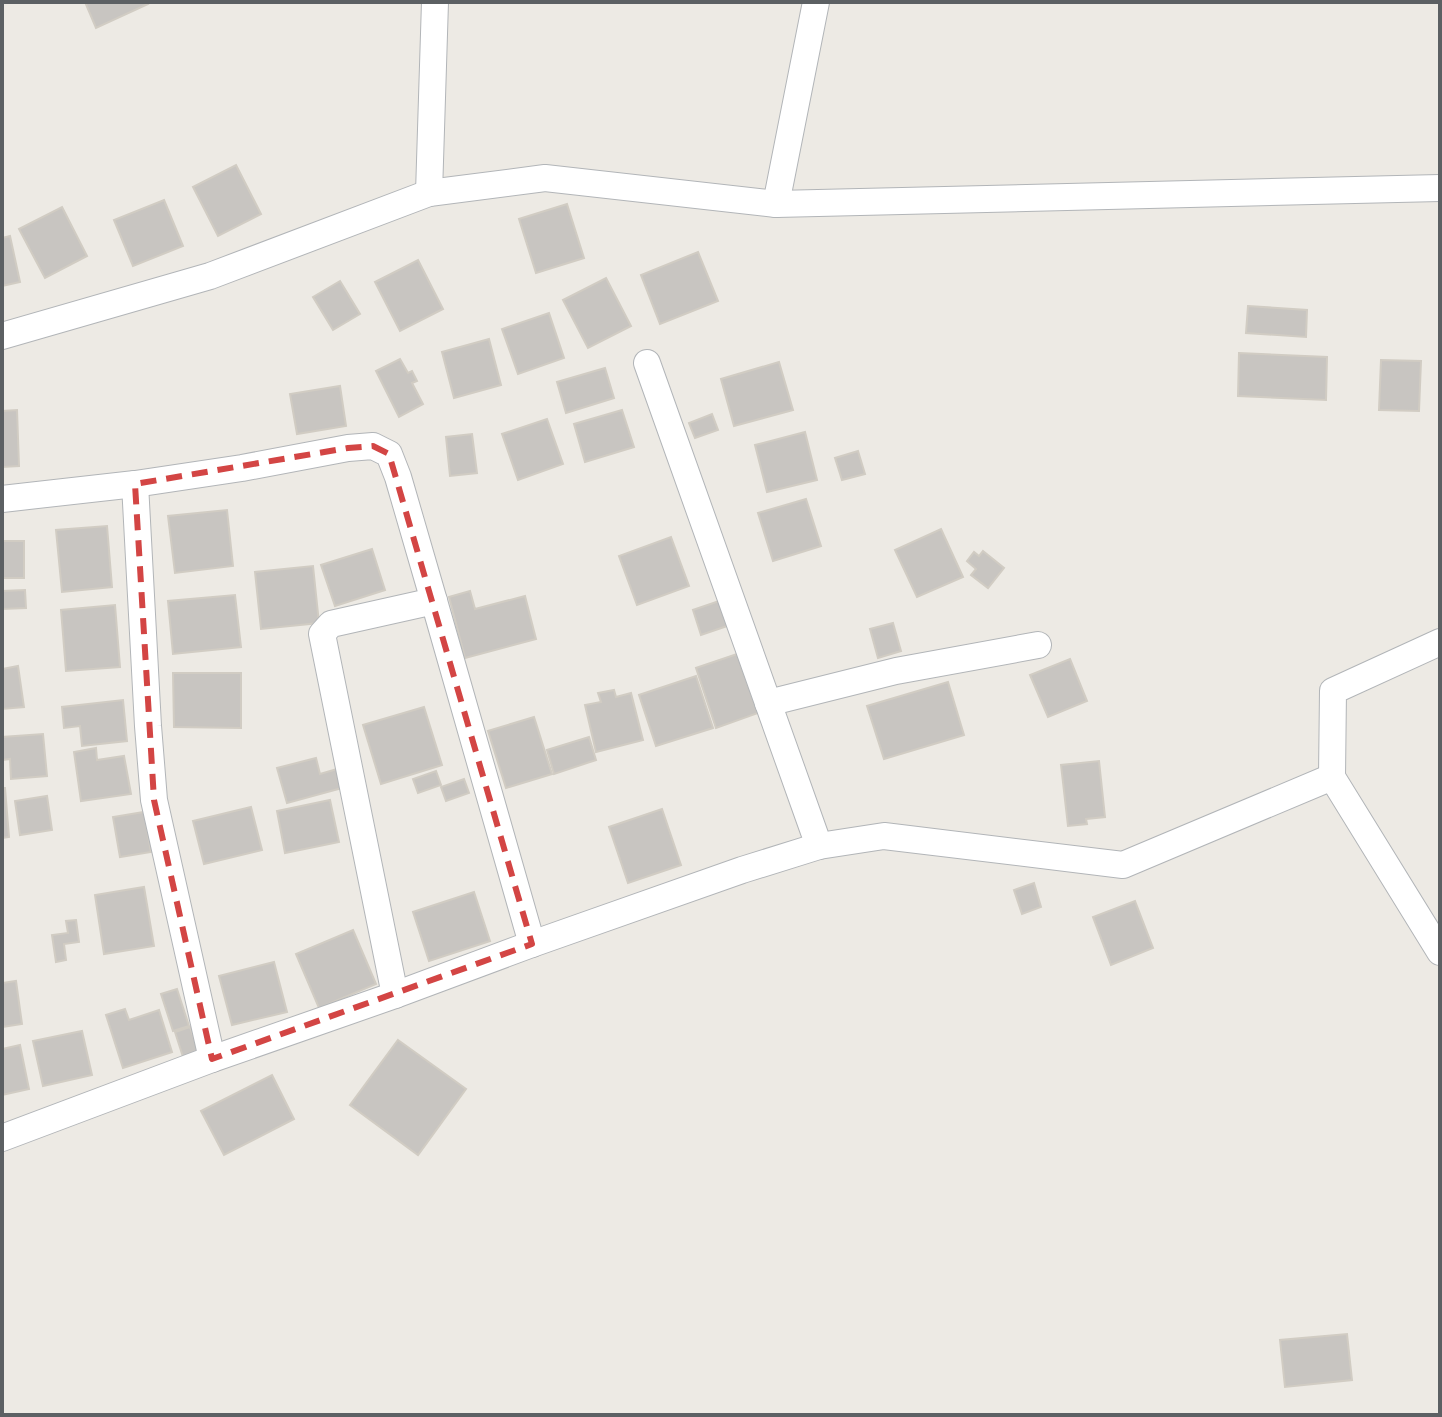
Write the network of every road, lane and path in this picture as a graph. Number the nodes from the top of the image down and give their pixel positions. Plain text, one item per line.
1 (435, 2) edge
2 (816, 2) edge
3 (1440, 188) edge
4 (429, 193) junction
5 (776, 204) junction
6 (2, 336) edge
7 (647, 363) dead end
8 (135, 484) junction
9 (2, 499) edge
10 (434, 601) junction
11 (1440, 642) edge
12 (1038, 645) dead end
13 (768, 703) junction
14 (1332, 777) junction
15 (819, 846) junction
16 (532, 944) junction
17 (1440, 952) edge
18 (395, 995) junction
19 (212, 1059) junction
20 (2, 1138) edge

1 - 4 street
2 - 5 street
3 - 5 street
4 - 5 street
4 - 6 street
7 - 13 street
8 - 9 street
8 - 10 street
8 - 19 street
10 - 16 street
10 - 18 street
11 - 14 street
12 - 13 street
13 - 15 street
14 - 15 street
14 - 17 street
15 - 16 street
16 - 18 street
18 - 19 street
19 - 20 street

